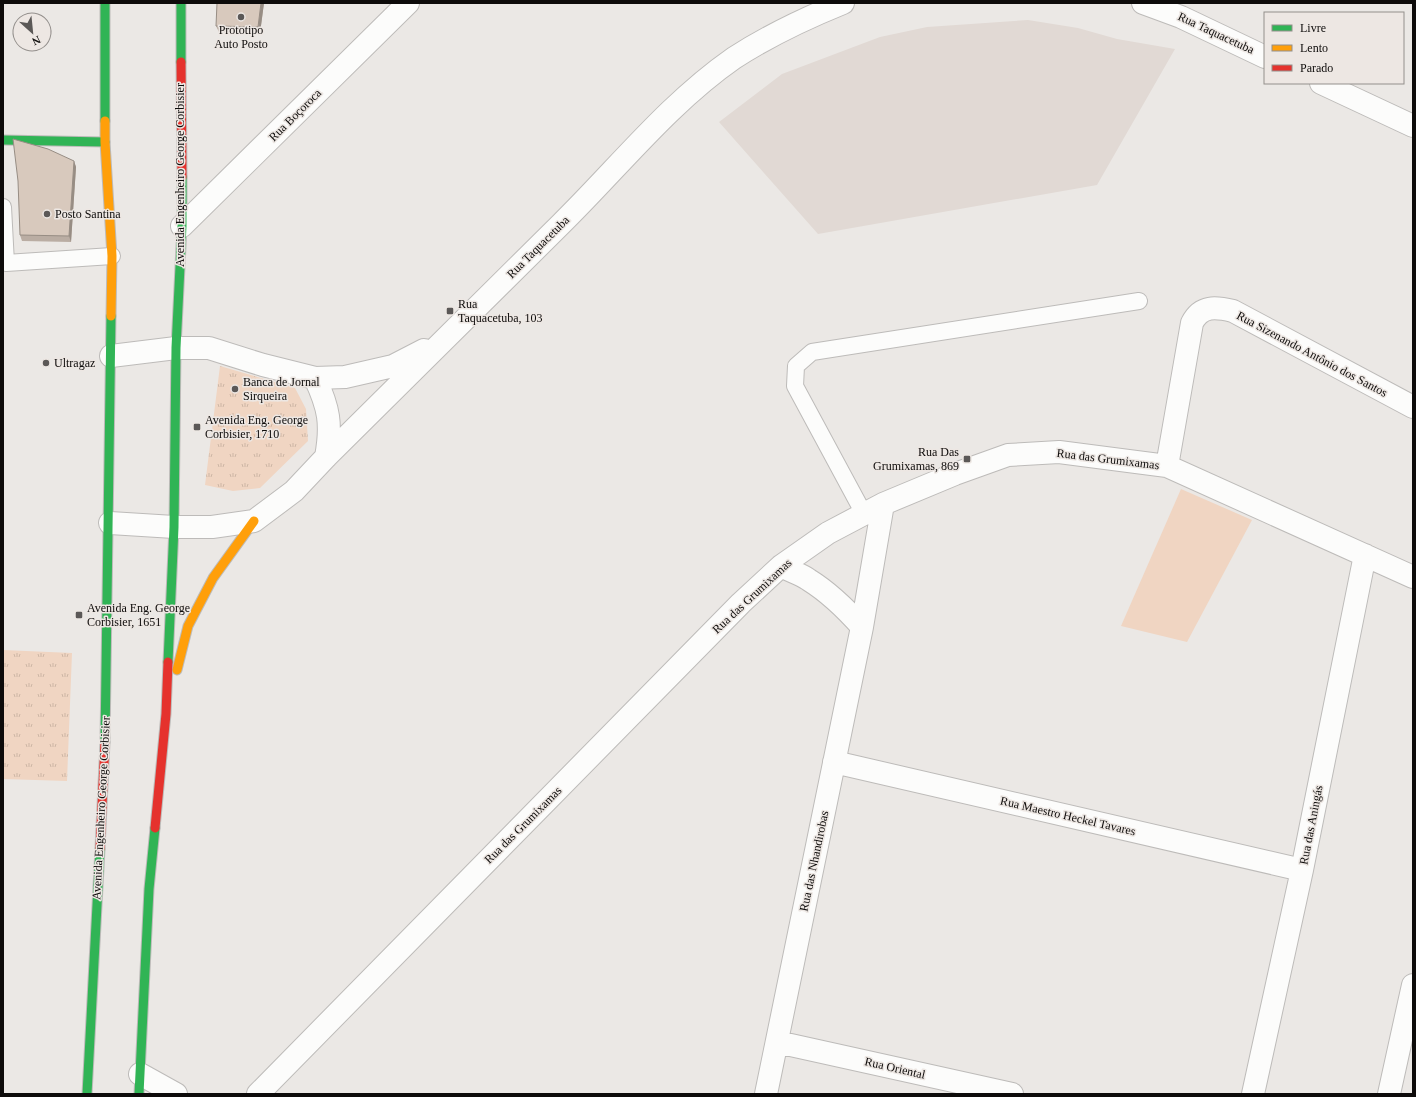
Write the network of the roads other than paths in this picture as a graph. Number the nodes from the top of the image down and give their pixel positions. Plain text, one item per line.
1 (105, 3) edge
2 (181, 3) edge
3 (408, 3) edge
4 (843, 3) edge
5 (1143, 3) edge
6 (1264, 56) edge
7 (1323, 84) edge
8 (1413, 126) edge
9 (3, 140) edge
10 (105, 142) junction
11 (3, 207) edge
12 (182, 226) junction
13 (112, 256) junction
14 (1139, 301) dead end
15 (443, 340) junction
16 (176, 348) junction
17 (111, 356) junction
18 (315, 378) junction
19 (1413, 407) edge
20 (326, 457) junction
21 (1167, 466) junction
22 (883, 504) junction
23 (864, 514) junction
24 (254, 521) junction
25 (110, 523) junction
26 (174, 527) junction
27 (1365, 555) junction
28 (781, 566) junction
29 (1413, 577) edge
30 (862, 628) junction
31 (166, 714) junction
32 (834, 762) junction
33 (1302, 870) junction
34 (1413, 985) edge
35 (777, 1042) junction
36 (140, 1084) edge
37 (87, 1094) edge
38 (176, 1094) edge
39 (258, 1094) edge
40 (766, 1094) edge
41 (1012, 1094) edge
42 (1253, 1094) edge
43 (1389, 1094) edge

1 - 10 main road, Avenida Engenheiro George Corbisier
2 - 12 main road, Avenida Engenheiro George Corbisier
3 - 12 street, Rua Boçoroca
4 - 15 street, Rua Taquacetuba
5 - 6 street, Rua Taquacetuba
7 - 8 street
9 - 10 main road
10 - 13 main road, Avenida Engenheiro George Corbisier
11 - 13 lane
12 - 16 main road, Avenida Engenheiro George Corbisier
13 - 17 main road, Avenida Engenheiro George Corbisier
14 - 23 lane
15 - 18 street
15 - 20 street, Rua Taquacetuba
16 - 17 street
16 - 18 street
16 - 26 main road, Avenida Engenheiro George Corbisier
17 - 25 main road, Avenida Engenheiro George Corbisier
18 - 20 street
19 - 21 street, Rua Sizenando Antônio dos Santos
20 - 24 street, Rua Taquacetuba
21 - 22 street, Rua das Grumixamas
21 - 27 street, Rua das Grumixamas
22 - 23 street, Rua das Grumixamas
22 - 30 street, Rua das Nhandirobas
23 - 28 street, Rua das Grumixamas
24 - 26 street
24 - 31 main road
25 - 26 street
25 - 37 main road, Avenida Engenheiro George Corbisier
26 - 31 main road, Avenida Engenheiro George Corbisier
27 - 29 street, Rua das Grumixamas
27 - 33 street, Rua das Aningás
28 - 30 street
28 - 39 street, Rua das Grumixamas
30 - 32 street, Rua das Nhandirobas
31 - 36 main road, Avenida Engenheiro George Corbisier
32 - 33 street, Rua Maestro Heckel Tavares
32 - 35 street, Rua das Nhandirobas
33 - 42 street, Rua das Aningás
34 - 43 street
35 - 40 street, Rua das Nhandirobas
35 - 41 street, Rua Oriental
36 - 38 street

